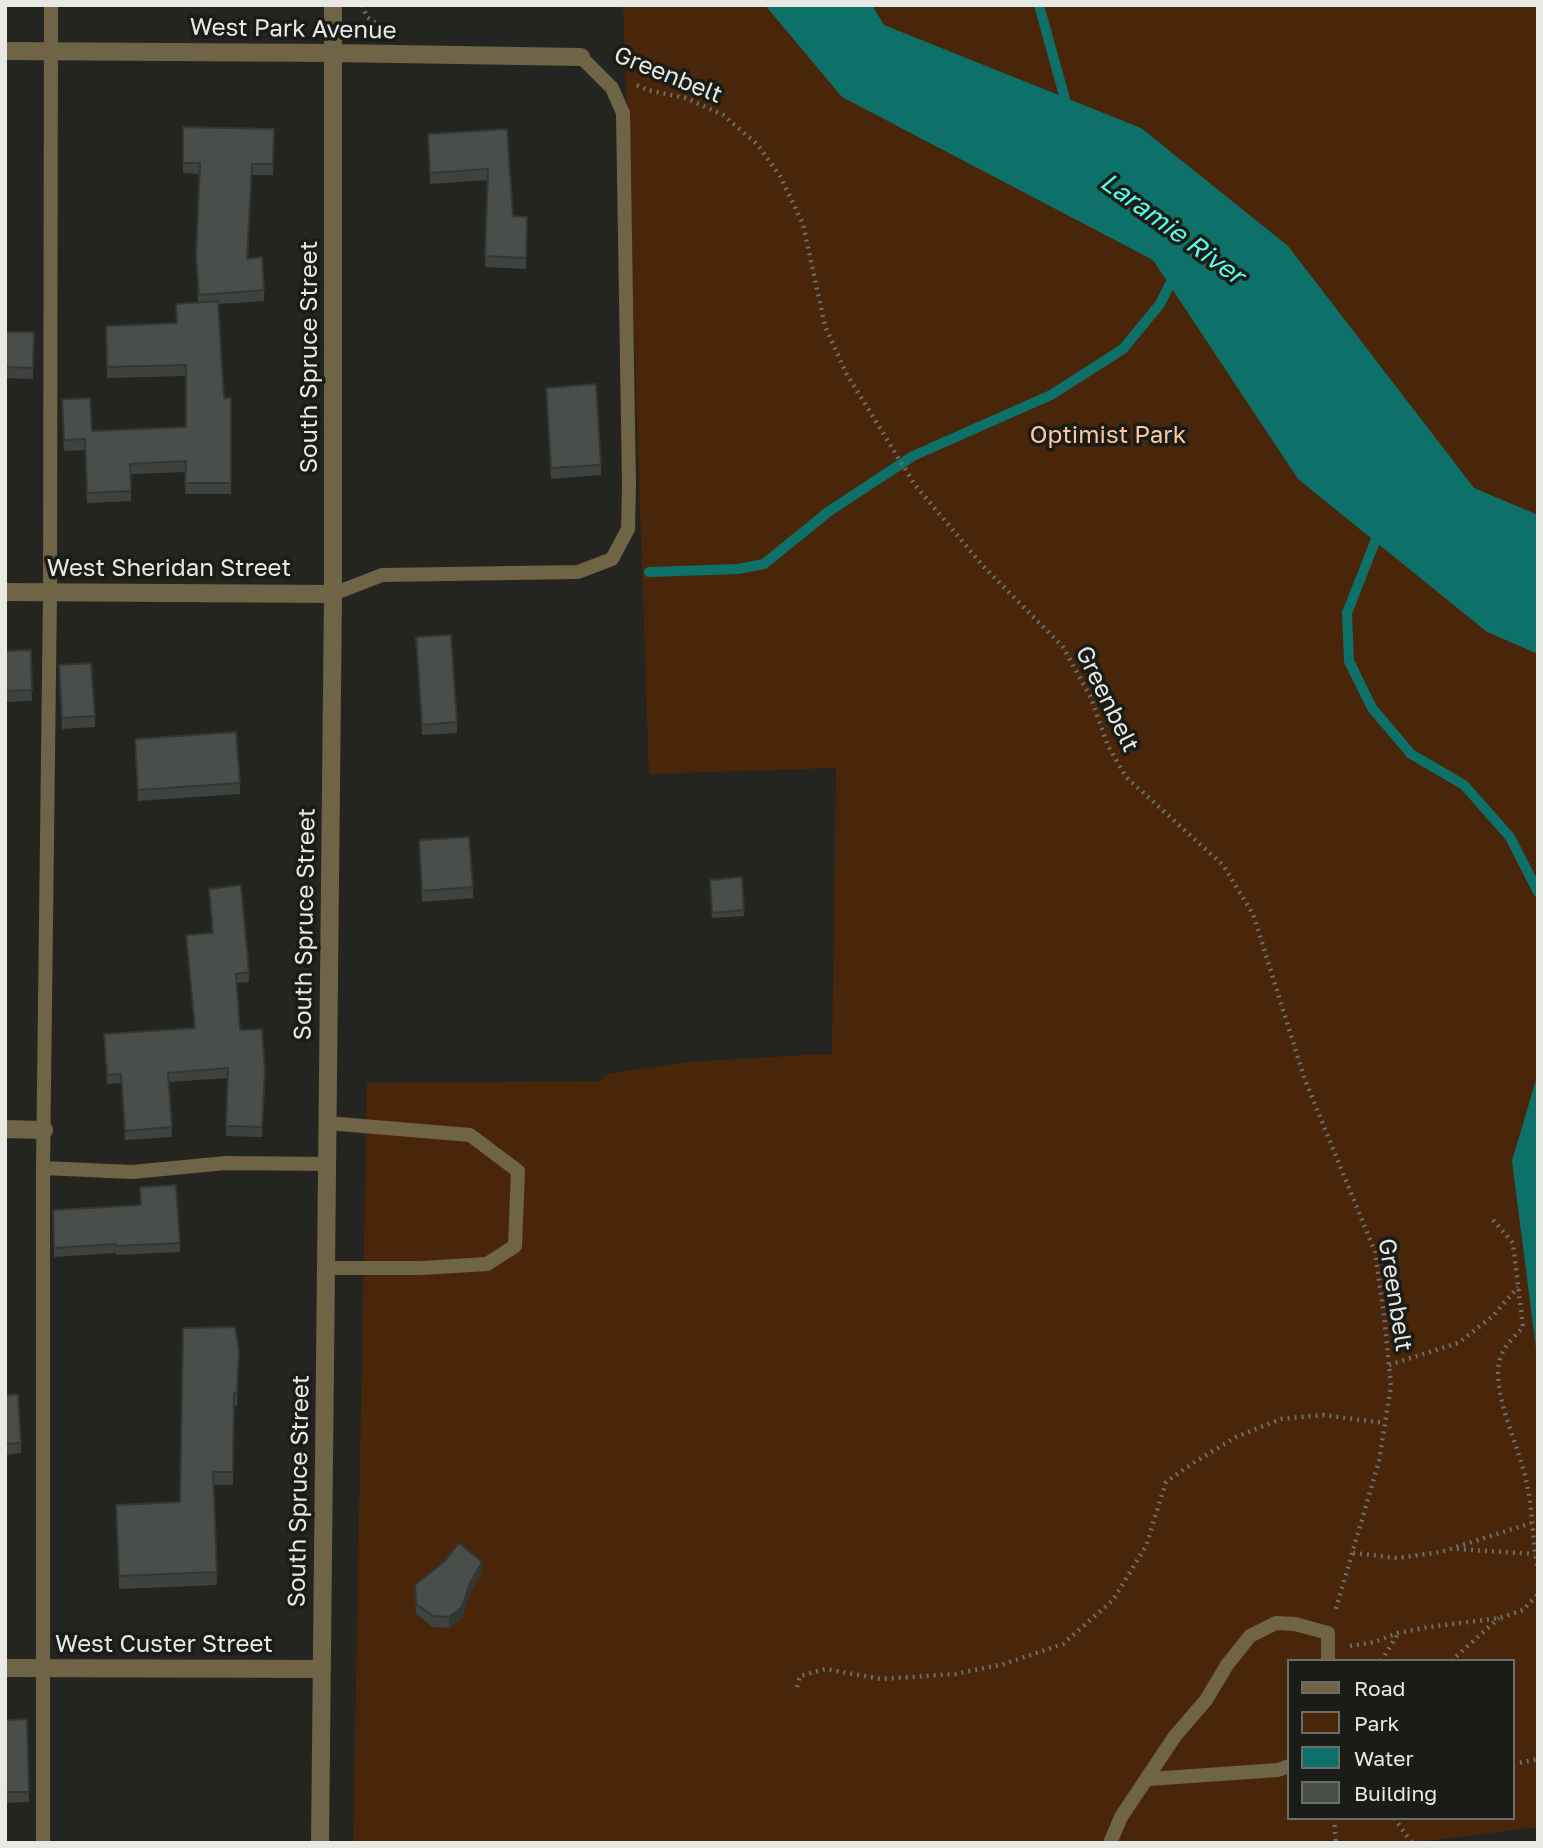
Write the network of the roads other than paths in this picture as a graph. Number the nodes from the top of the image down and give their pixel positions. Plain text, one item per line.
1 (51, 5) edge
2 (333, 5) edge
3 (5, 51) edge
4 (52, 51) junction
5 (334, 53) junction
6 (581, 57) joint
7 (5, 592) edge
8 (50, 592) junction
9 (333, 594) junction
10 (327, 1123) junction
11 (5, 1129) edge
12 (44, 1130) junction
13 (327, 1164) junction
14 (43, 1168) junction
15 (326, 1268) junction
16 (1328, 1647) edge
17 (5, 1668) edge
18 (43, 1668) junction
19 (322, 1669) junction
20 (1288, 1766) edge
21 (1149, 1779) junction
22 (43, 1843) edge
23 (320, 1843) edge
24 (1110, 1843) edge

1 - 4 lane
2 - 5 street, South Spruce Street
3 - 4 street, West Park Avenue
4 - 5 street, West Park Avenue
4 - 8 lane
5 - 6 street, West Park Avenue
5 - 9 street, South Spruce Street
6 - 9 lane
7 - 8 street, West Sheridan Street
8 - 9 street, West Sheridan Street
8 - 12 lane
9 - 10 street, South Spruce Street
10 - 13 street, South Spruce Street
10 - 15 lane
11 - 12 street
12 - 14 lane
13 - 14 lane
13 - 15 street, South Spruce Street
14 - 18 lane
15 - 19 street, South Spruce Street
16 - 21 lane
17 - 18 street, West Custer Street
18 - 19 street, West Custer Street
18 - 22 lane
19 - 23 street, South Spruce Street
20 - 21 lane
21 - 24 lane

